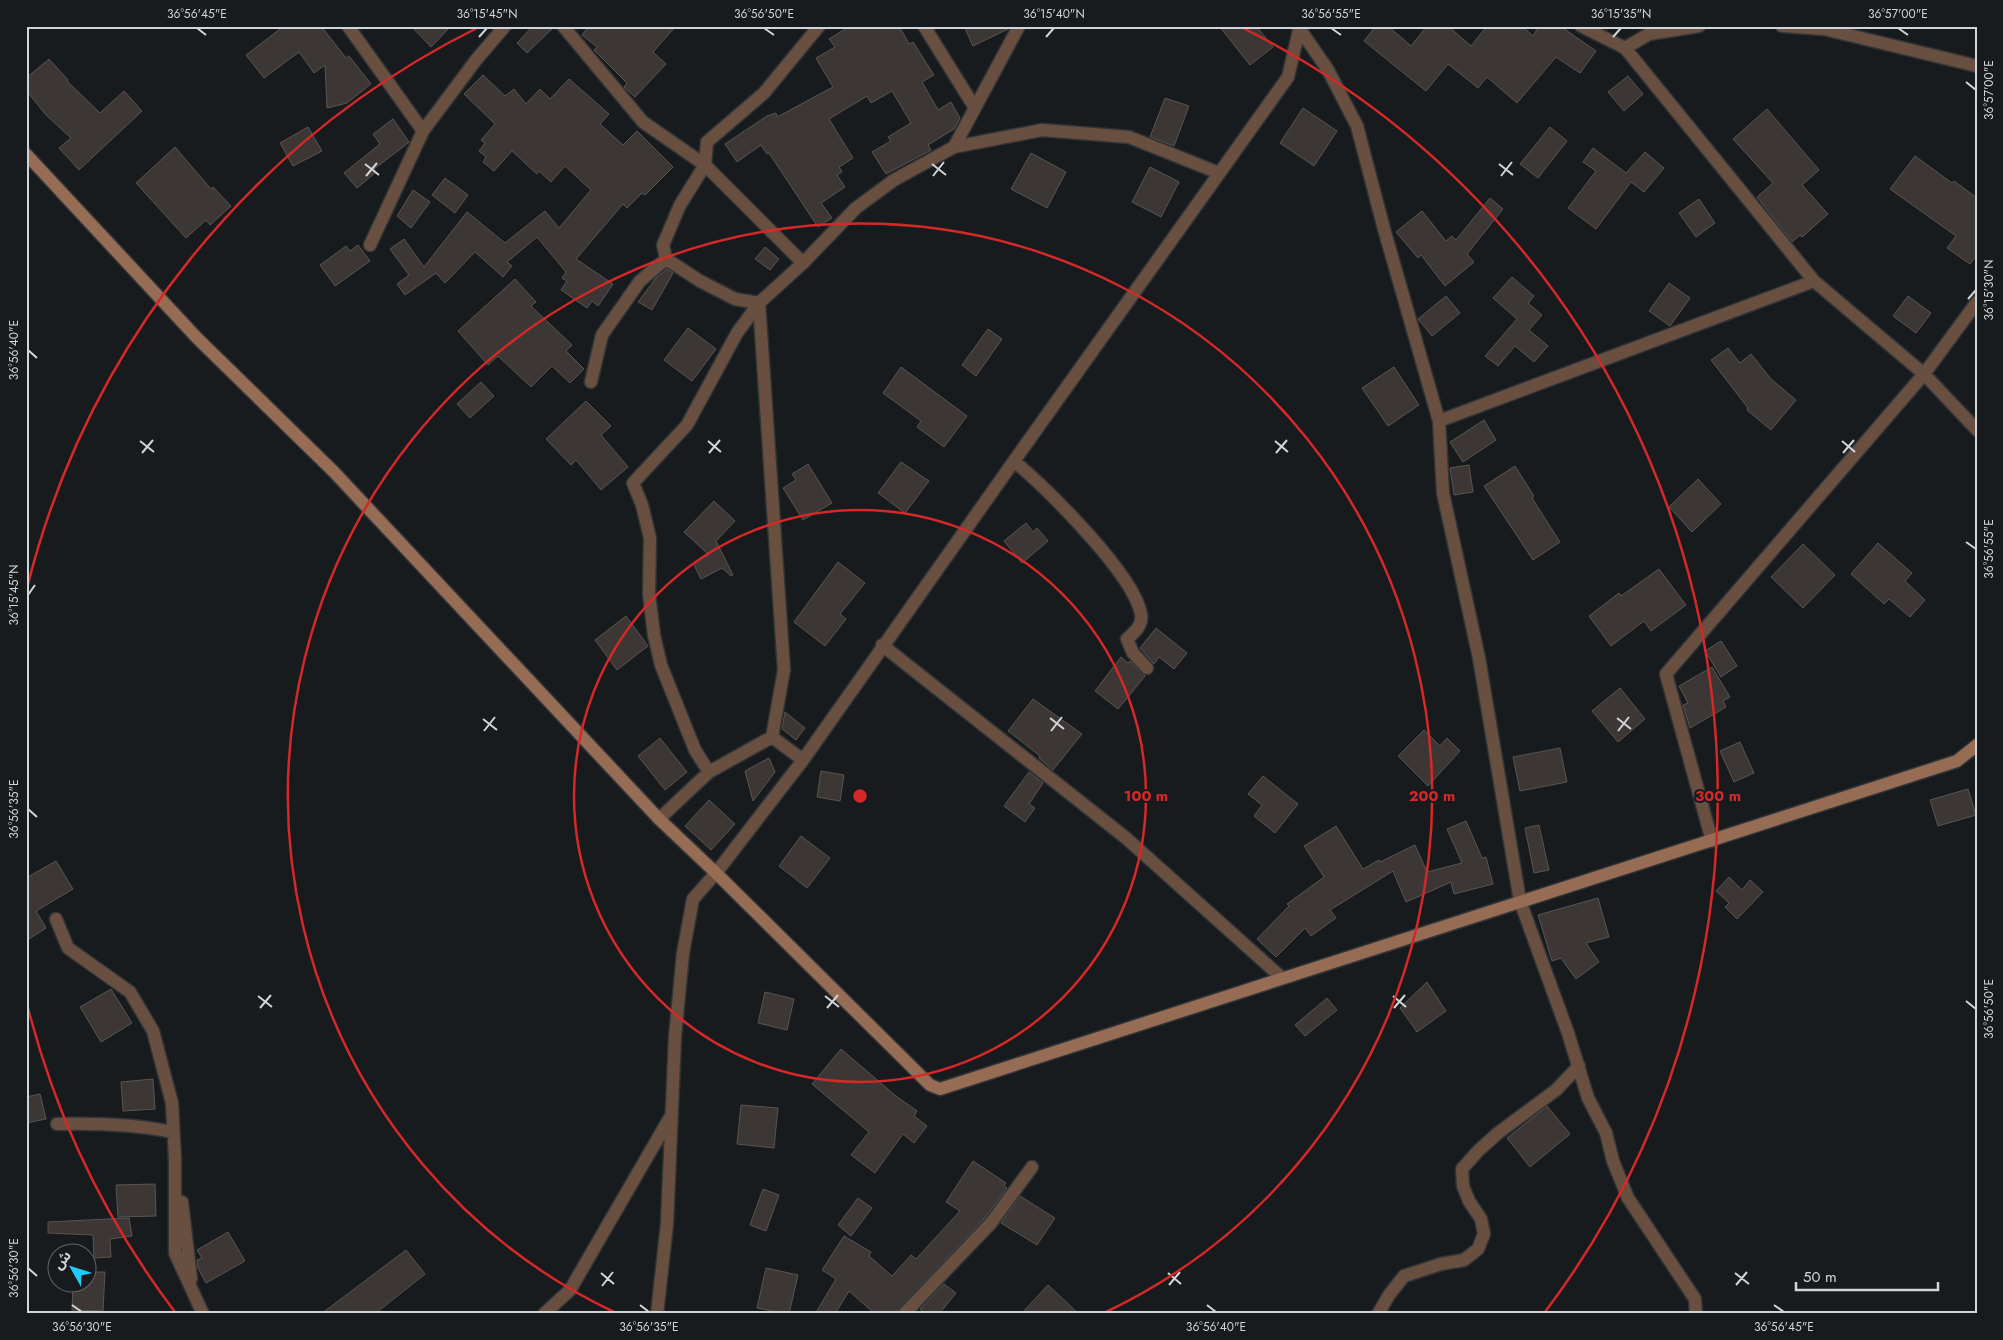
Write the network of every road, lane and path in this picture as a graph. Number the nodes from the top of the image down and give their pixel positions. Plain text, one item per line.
1 (348, 26) edge
2 (506, 26) edge
3 (563, 26) edge
4 (819, 26) edge
5 (924, 26) edge
6 (1018, 26) edge
7 (1581, 26) edge
8 (1699, 26) edge
9 (1782, 26) edge
10 (1300, 27) edge
11 (1625, 48) junction
12 (1977, 66) edge
13 (975, 108) junction
14 (423, 131) junction
15 (954, 147) junction
16 (26, 154) edge
17 (705, 165) junction
18 (1219, 173) junction
19 (370, 246) dead end
20 (666, 259) junction
21 (803, 263) junction
22 (1814, 281) junction
23 (1977, 302) edge
24 (759, 303) junction
25 (1924, 374) junction
26 (591, 382) dead end
27 (1439, 421) junction
28 (1977, 430) edge
29 (1014, 461) junction
30 (882, 645) junction
31 (1147, 668) dead end
32 (772, 738) junction
33 (1977, 744) edge
34 (803, 760) junction
35 (709, 772) junction
36 (659, 819) junction
37 (1712, 841) junction
38 (716, 873) junction
39 (1520, 901) junction
40 (56, 919) dead end
41 (1282, 978) junction
42 (1579, 1066) junction
43 (673, 1112) junction
44 (58, 1124) dead end
45 (173, 1132) junction
46 (1032, 1167) dead end
47 (203, 1314) edge
48 (544, 1314) edge
49 (657, 1314) edge
50 (904, 1314) edge
51 (1378, 1314) edge
52 (1696, 1314) edge

1 - 14 street
2 - 14 street
3 - 17 street
4 - 17 street
5 - 13 street
6 - 13 street
7 - 11 street
8 - 11 street
9 - 12 street
10 - 18 street
10 - 27 street
11 - 22 street
13 - 15 street
14 - 19 street
15 - 18 street
15 - 21 street
16 - 36 street
17 - 20 street
17 - 21 street
18 - 29 street
20 - 24 street
20 - 26 street
21 - 24 street
22 - 25 street
22 - 27 street
23 - 25 street
24 - 32 street
24 - 35 street
25 - 28 street
25 - 37 street
27 - 39 street
29 - 30 street
29 - 31 street
30 - 34 street
30 - 41 street
32 - 34 street
32 - 35 street
33 - 37 street
34 - 38 street
35 - 36 street
36 - 38 street
37 - 39 street
38 - 41 street
38 - 43 street
39 - 41 street
39 - 42 street
40 - 45 street
42 - 51 street
42 - 52 street
43 - 48 street
43 - 49 street
44 - 45 street
45 - 47 street
46 - 50 street

